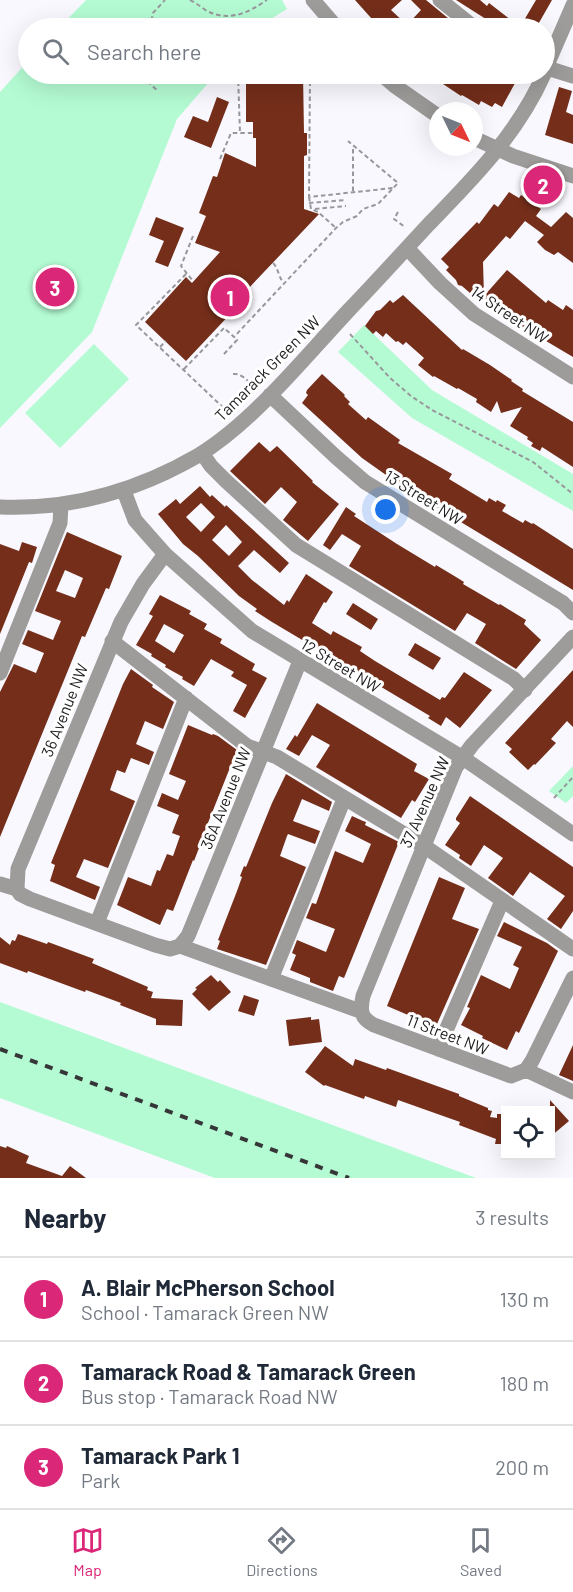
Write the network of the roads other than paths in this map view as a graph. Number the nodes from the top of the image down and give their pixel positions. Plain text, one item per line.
1 (314, 0) edge
2 (440, 0) edge
3 (573, 5) edge
4 (329, 18) edge
5 (462, 18) edge
6 (555, 47) edge
7 (555, 72) edge
8 (573, 76) edge
9 (394, 84) edge
10 (538, 84) edge
11 (429, 110) edge
12 (483, 142) edge
13 (498, 150) junction
14 (573, 176) edge
15 (407, 248) junction
16 (573, 377) edge
17 (262, 394) junction
18 (201, 453) junction
19 (124, 491) junction
20 (61, 505) junction
21 (0, 507) edge
22 (165, 554) junction
23 (573, 613) edge
24 (573, 637) edge
25 (112, 641) junction
26 (300, 661) junction
27 (0, 673) edge
28 (525, 690) junction
29 (186, 698) junction
30 (264, 752) junction
31 (463, 758) junction
32 (344, 799) junction
33 (573, 834) edge
34 (424, 846) junction
35 (0, 884) edge
36 (17, 890) junction
37 (502, 901) junction
38 (97, 923) junction
39 (180, 946) junction
40 (573, 949) edge
41 (573, 978) edge
42 (271, 979) junction
43 (361, 1012) junction
44 (438, 1049) junction
45 (526, 1070) junction
46 (573, 1092) edge

1 - 4 street
2 - 5 street
3 - 6 street, Tamarack Green NW
7 - 8 street
9 - 11 street
10 - 13 street, Tamarack Green NW
12 - 13 street
13 - 14 street
13 - 15 street, Tamarack Green NW
15 - 16 street, 14 Street NW
15 - 17 street, Tamarack Green NW
17 - 18 street, Tamarack Green NW
17 - 23 street, 13 Street NW
18 - 19 street, Tamarack Green NW
18 - 28 street
19 - 20 street, Tamarack Green NW
19 - 22 street, 12 Street NW
20 - 21 street, Tamarack Green NW
20 - 27 street
22 - 25 street, 36 Avenue NW
22 - 26 street, 12 Street NW
24 - 28 street, 37 Avenue NW
25 - 29 street
25 - 36 street, 36 Avenue NW
26 - 30 street, 36A Avenue NW
26 - 31 street, 12 Street NW
28 - 31 street, 37 Avenue NW
29 - 30 street
29 - 38 street
30 - 32 street
30 - 39 street, 36A Avenue NW
31 - 33 street, 12 Street NW
31 - 34 street, 37 Avenue NW
32 - 34 street
32 - 42 street
34 - 37 street
34 - 43 street, 37 Avenue NW
35 - 36 street
36 - 38 street
37 - 40 street
37 - 44 street
38 - 39 street
39 - 42 street, 11 Street NW
41 - 45 street
42 - 43 street, 11 Street NW
43 - 44 street, 11 Street NW
44 - 45 street, 11 Street NW
45 - 46 street

